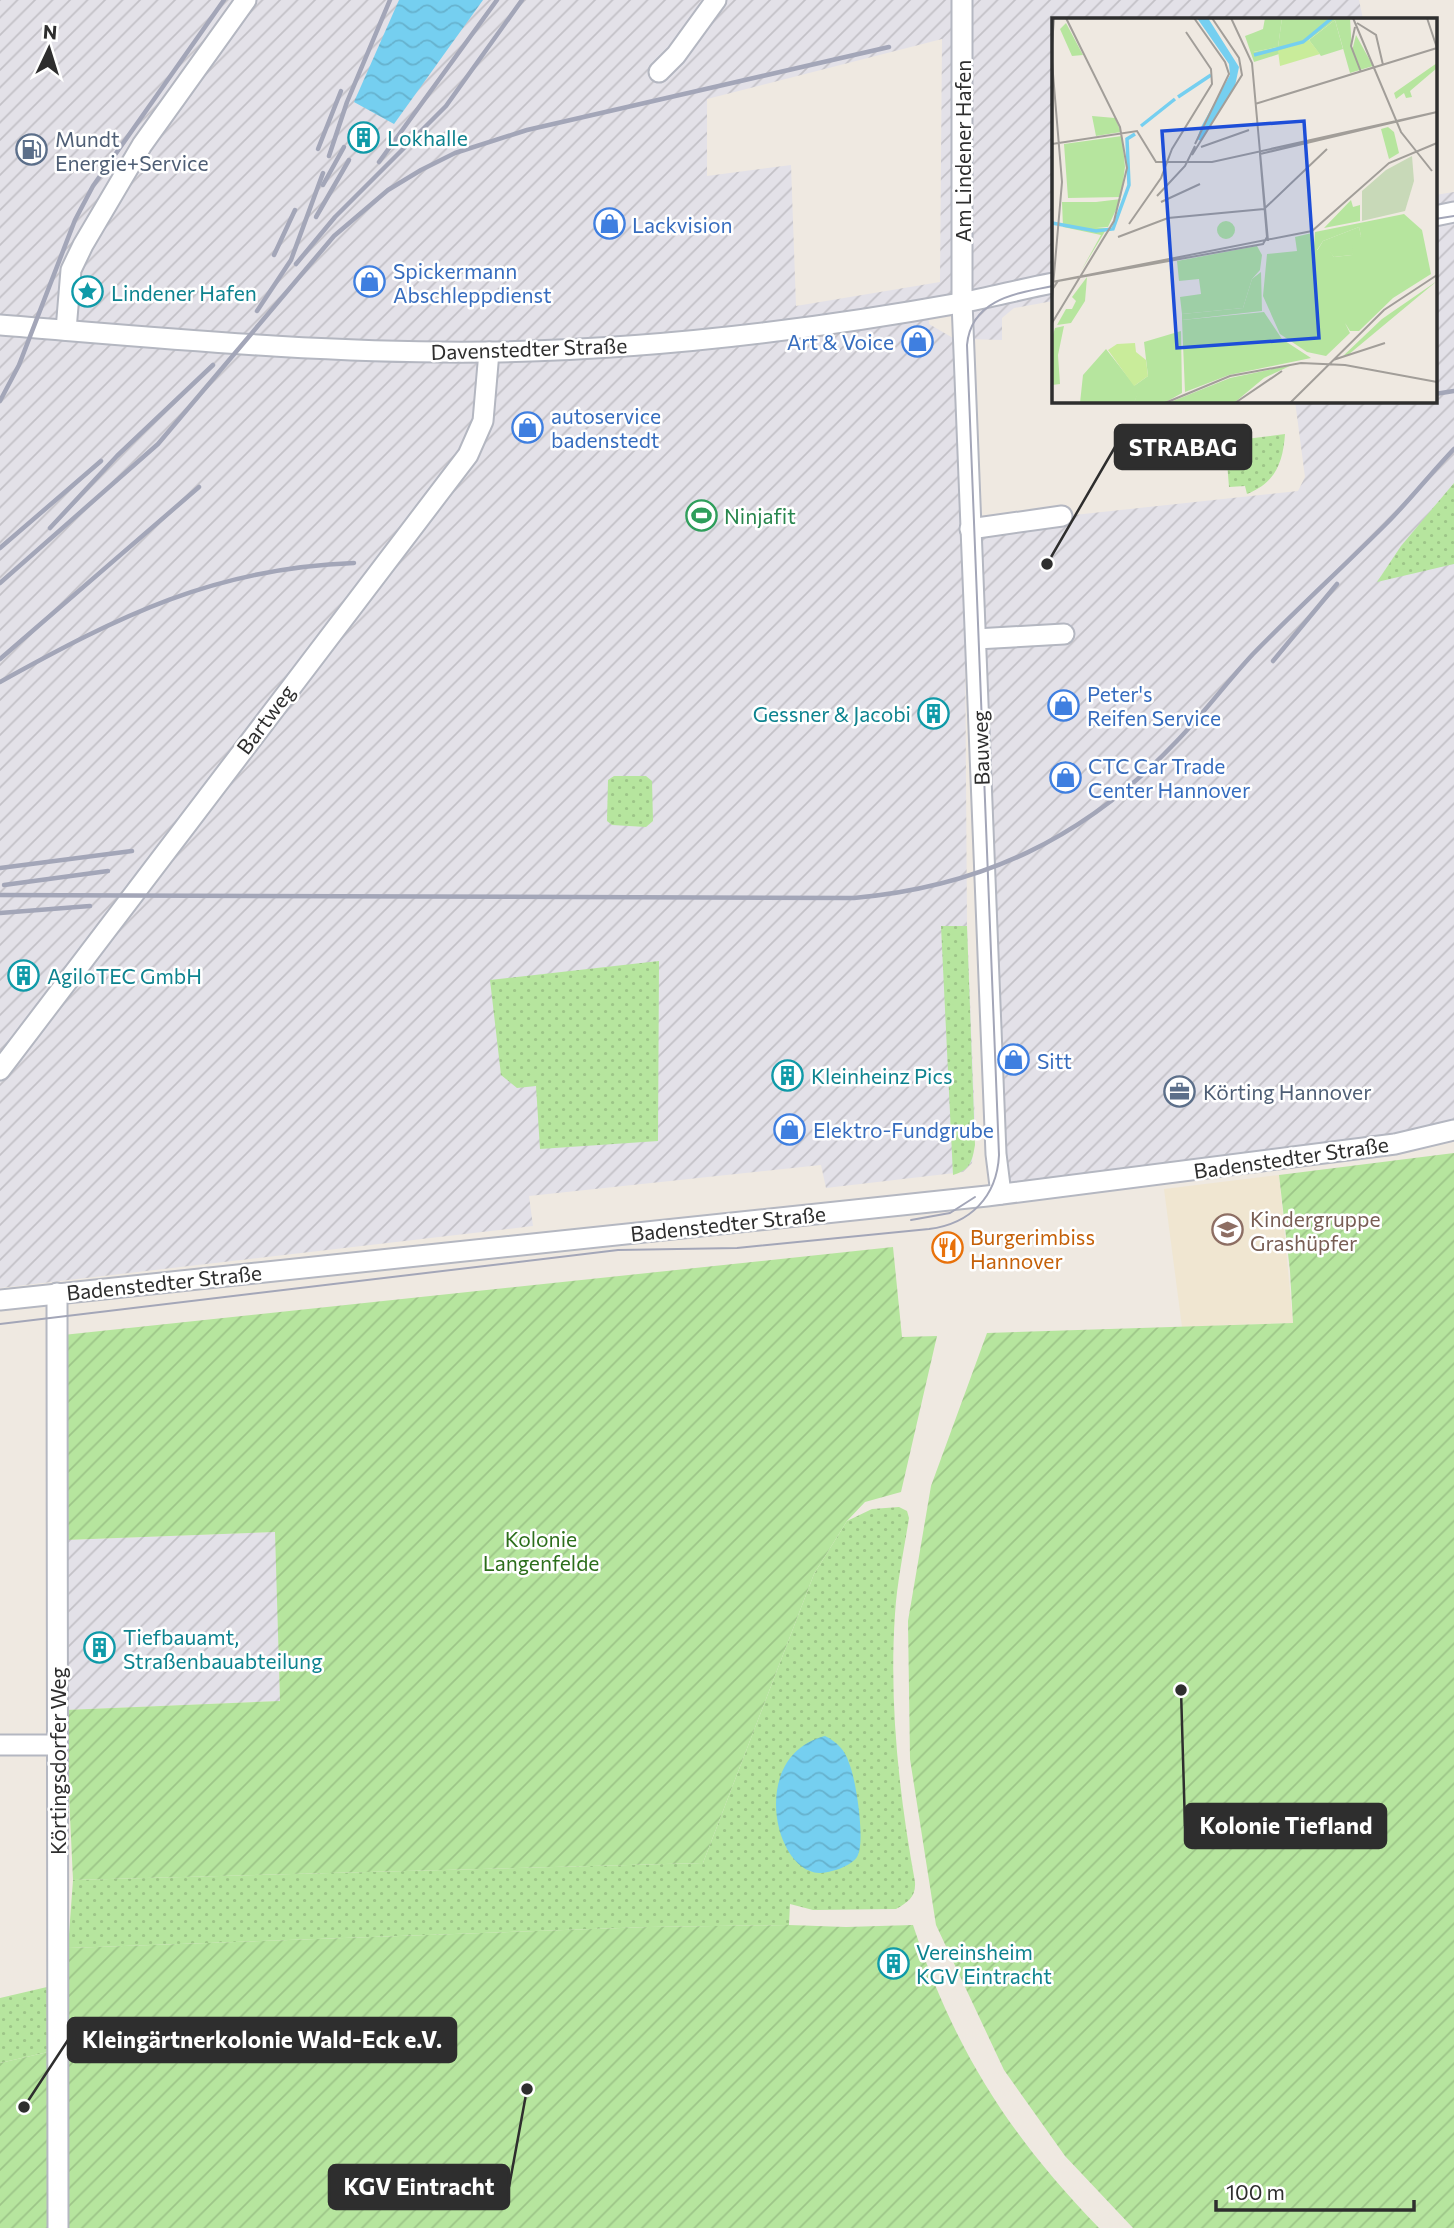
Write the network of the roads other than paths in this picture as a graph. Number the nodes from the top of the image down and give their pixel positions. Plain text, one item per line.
1 (246, 0) edge
2 (716, 0) edge
3 (962, 0) edge
4 (659, 72) dead end
5 (1454, 212) edge
6 (1436, 216) edge
7 (1052, 283) edge
8 (962, 302) junction
9 (0, 325) edge
10 (66, 330) junction
11 (489, 352) junction
12 (1062, 516) dead end
13 (970, 529) junction
14 (1064, 634) dead end
15 (976, 639) junction
16 (0, 1070) edge
17 (1454, 1130) edge
18 (1001, 1194) junction
19 (58, 1293) junction
20 (0, 1300) edge
21 (0, 1745) edge
22 (57, 1745) junction
23 (58, 2228) edge

1 - 10 street
2 - 4 street
3 - 8 street, Am Lindener Hafen
5 - 6 street
7 - 8 street, Davenstedter Straße
8 - 11 street, Davenstedter Straße
8 - 13 street, Bauweg
9 - 10 street, Davenstedter Straße
10 - 11 street, Davenstedter Straße
11 - 16 street, Bartweg
12 - 13 street
13 - 15 street, Bauweg
14 - 15 street
15 - 18 street, Bauweg
17 - 18 street, Badenstedter Straße
18 - 19 street, Badenstedter Straße
19 - 20 street, Badenstedter Straße
19 - 22 street, Körtingsdorfer Weg
21 - 22 street
22 - 23 street, Körtingsdorfer Weg

